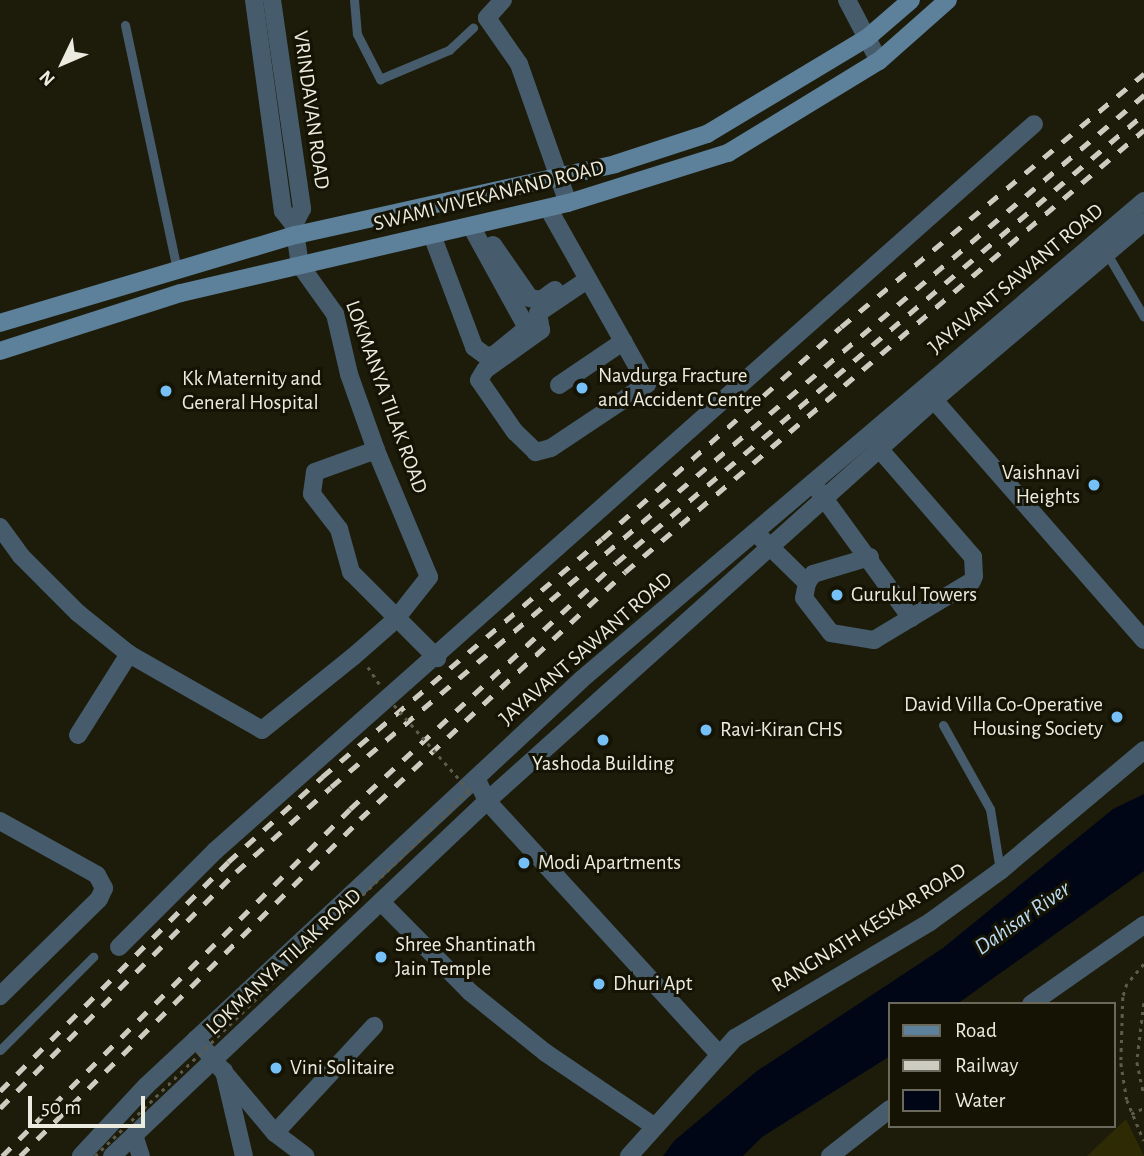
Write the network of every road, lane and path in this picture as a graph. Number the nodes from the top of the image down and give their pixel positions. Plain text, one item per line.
1 (269, 0) edge
2 (354, 0) edge
3 (503, 0) edge
4 (847, 0) edge
5 (911, 0) edge
6 (948, 0) edge
7 (125, 25) dead end
8 (473, 28) dead end
9 (867, 38) junction
10 (880, 61) junction
11 (1034, 124) dead end
12 (558, 175) junction
13 (1144, 201) edge
14 (568, 203) junction
15 (542, 209) junction
16 (1144, 222) edge
17 (475, 225) junction
18 (295, 230) junction
19 (432, 236) junction
20 (1105, 252) junction
21 (300, 265) junction
22 (177, 271) junction
23 (584, 276) junction
24 (181, 293) junction
25 (1144, 317) edge
26 (0, 323) edge
27 (624, 341) junction
28 (0, 351) edge
29 (559, 385) dead end
30 (934, 400) junction
31 (874, 442) junction
32 (376, 450) junction
33 (813, 483) junction
34 (826, 498) junction
35 (0, 527) edge
36 (755, 532) junction
37 (770, 547) junction
38 (870, 557) junction
39 (807, 583) junction
40 (911, 618) junction
41 (395, 620) junction
42 (1144, 640) edge
43 (129, 654) junction
44 (437, 658) junction
45 (366, 663) dead end
46 (389, 699) junction
47 (943, 725) dead end
48 (78, 735) dead end
49 (1144, 751) edge
50 (476, 778) junction
51 (487, 801) junction
52 (0, 821) edge
53 (1000, 871) junction
54 (381, 902) junction
55 (1144, 925) edge
56 (119, 947) dead end
57 (93, 957) dead end
58 (1144, 964) edge
59 (0, 996) edge
60 (1034, 1002) edge
61 (1144, 1003) edge
62 (373, 1026) dead end
63 (196, 1039) junction
64 (0, 1050) edge
65 (719, 1054) junction
66 (220, 1065) junction
67 (1144, 1095) edge
68 (1144, 1108) edge
69 (888, 1111) edge
70 (1131, 1114) junction
71 (654, 1126) junction
72 (275, 1133) junction
73 (134, 1135) junction
74 (1144, 1141) edge
75 (81, 1156) edge
76 (95, 1156) edge
77 (112, 1156) edge
78 (141, 1156) edge
79 (244, 1156) edge
80 (305, 1156) edge
81 (629, 1156) edge
82 (830, 1156) edge

1 - 18 street, VRINDAVAN ROAD
2 - 8 lane
3 - 12 street
4 - 9 street
5 - 9 main road, SWAMI VIVEKANAND ROAD
6 - 10 main road, SWAMI VIVEKANAND ROAD
7 - 22 lane
9 - 10 street
9 - 12 main road, SWAMI VIVEKANAND ROAD
10 - 14 main road, SWAMI VIVEKANAND ROAD
11 - 44 street
12 - 14 street
12 - 18 main road, SWAMI VIVEKANAND ROAD
13 - 31 street, JAYAVANT SAWANT ROAD
14 - 15 main road, SWAMI VIVEKANAND ROAD
15 - 17 main road, SWAMI VIVEKANAND ROAD
15 - 23 street
16 - 20 street, JAYAVANT SAWANT ROAD
17 - 19 main road, SWAMI VIVEKANAND ROAD
17 - 19 street
17 - 23 street
18 - 21 street, VRINDAVAN ROAD
18 - 22 main road, SWAMI VIVEKANAND ROAD
19 - 21 main road, SWAMI VIVEKANAND ROAD
20 - 25 lane
20 - 30 street, JAYAVANT SAWANT ROAD
21 - 24 main road, SWAMI VIVEKANAND ROAD
21 - 32 street, LOKMANYA TILAK ROAD
22 - 24 street
22 - 26 main road, SWAMI VIVEKANAND ROAD
23 - 27 street
23 - 27 street
24 - 28 main road, SWAMI VIVEKANAND ROAD
27 - 29 street
30 - 31 street, JAYAVANT SAWANT ROAD
30 - 42 street
31 - 33 street, JAYAVANT SAWANT ROAD
31 - 34 street, JAYAVANT SAWANT ROAD
31 - 40 street
32 - 41 street, LOKMANYA TILAK ROAD
32 - 41 street
33 - 34 street
33 - 36 street, JAYAVANT SAWANT ROAD
34 - 37 street, JAYAVANT SAWANT ROAD
34 - 38 street
35 - 43 street
36 - 37 street
36 - 50 street, JAYAVANT SAWANT ROAD
37 - 39 street
37 - 51 street, JAYAVANT SAWANT ROAD
38 - 39 street
38 - 40 street
39 - 40 street
41 - 43 street
41 - 44 street
43 - 48 street
44 - 46 street
45 - 46 path
46 - 56 street
46 - 76 path, bridge
47 - 53 lane
49 - 53 street, RANGNATH KESKAR ROAD
50 - 51 street
50 - 63 street, JAYAVANT SAWANT ROAD
51 - 54 street, LOKMANYA TILAK ROAD
51 - 65 street
52 - 59 street
53 - 65 street, RANGNATH KESKAR ROAD
54 - 66 street, LOKMANYA TILAK ROAD
54 - 71 street
55 - 60 street
57 - 64 lane
58 - 70 path
61 - 67 path
62 - 72 street
63 - 66 street
63 - 75 street, JAYAVANT SAWANT ROAD
65 - 71 street, RANGNATH KESKAR ROAD
66 - 72 street
66 - 73 street, LOKMANYA TILAK ROAD
66 - 79 street
68 - 70 path
69 - 82 street
70 - 74 path
71 - 81 street, RANGNATH KESKAR ROAD
72 - 80 street
73 - 77 street, LOKMANYA TILAK ROAD
73 - 78 street

